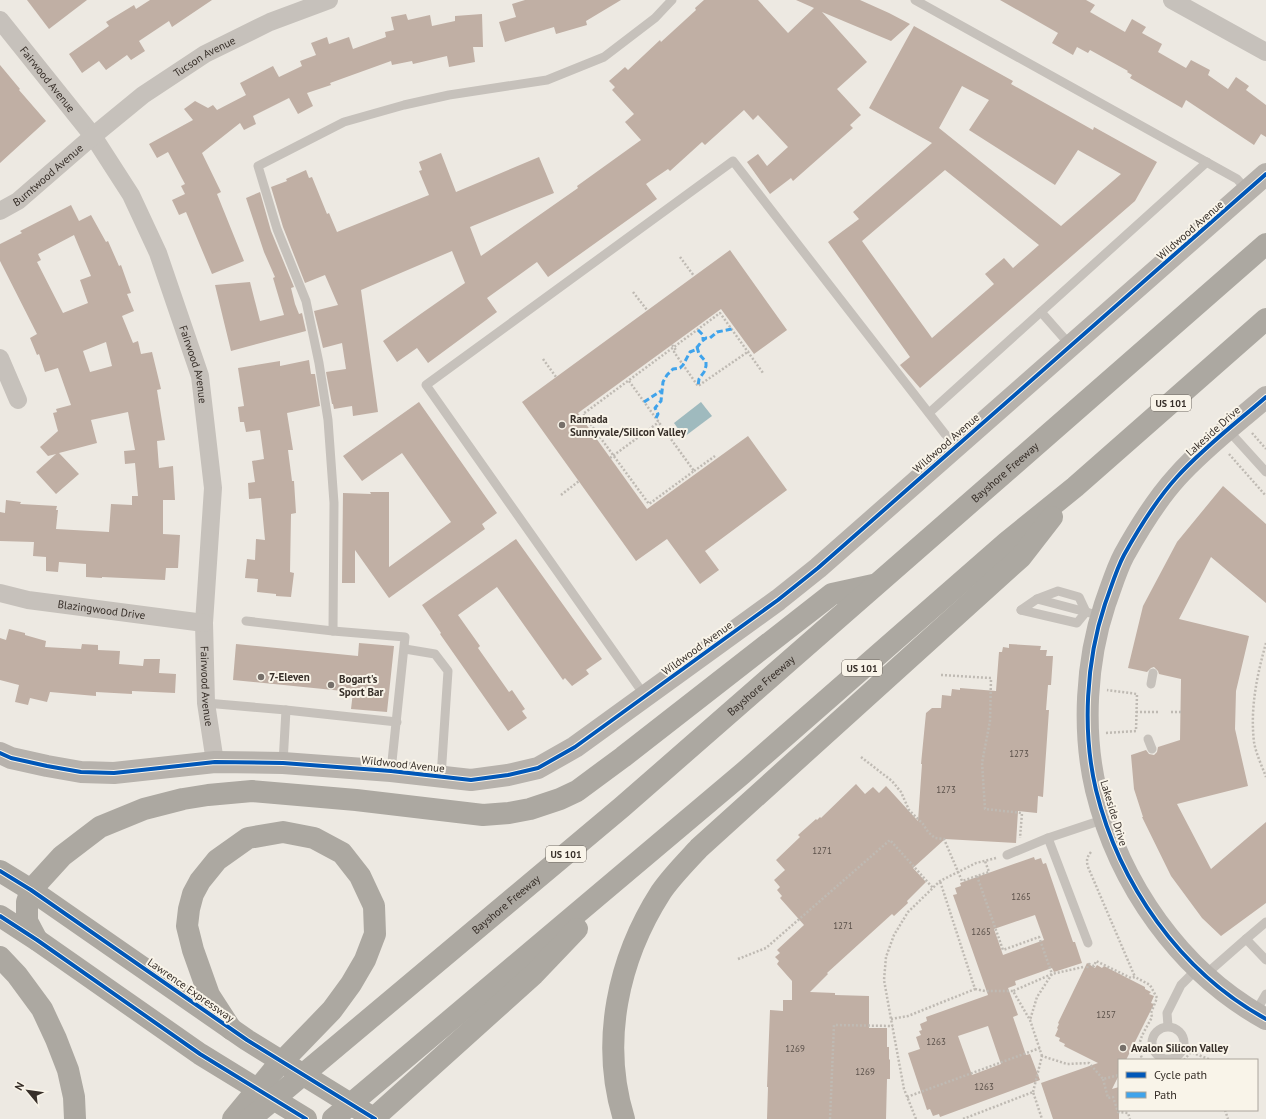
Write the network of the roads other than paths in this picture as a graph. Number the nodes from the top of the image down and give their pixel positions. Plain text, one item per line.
1 (329, 0) edge
2 (672, 0) edge
3 (915, 0) edge
4 (1172, 0) edge
5 (0, 20) edge
6 (1266, 52) edge
7 (93, 136) junction
8 (1207, 162) junction
9 (1266, 174) edge
10 (1248, 191) junction
11 (0, 211) edge
12 (1266, 244) edge
13 (1041, 312) junction
14 (1266, 320) edge
15 (1070, 345) junction
16 (0, 358) edge
17 (1266, 397) edge
18 (18, 400) dead end
19 (929, 413) junction
20 (1228, 430) junction
21 (951, 440) junction
22 (1266, 472) edge
23 (1075, 487) junction
24 (876, 584) junction
25 (0, 593) edge
26 (1037, 599) junction
27 (1054, 603) junction
28 (1093, 614) junction
29 (1051, 617) junction
30 (246, 621) dead end
31 (204, 623) junction
32 (333, 631) junction
33 (405, 649) junction
34 (1153, 673) dead end
35 (1151, 684) dead end
36 (645, 696) junction
37 (206, 703) junction
38 (286, 710) junction
39 (396, 722) junction
40 (1148, 739) dead end
41 (1152, 749) dead end
42 (0, 753) edge
43 (215, 762) junction
44 (283, 763) junction
45 (391, 771) junction
46 (441, 776) junction
47 (1105, 819) junction
48 (1048, 838) junction
49 (650, 851) junction
50 (1008, 854) road end
51 (0, 871) edge
52 (31, 890) junction
53 (0, 916) edge
54 (1266, 922) edge
55 (1246, 939) junction
56 (37, 940) junction
57 (1088, 943) dead end
58 (0, 957) edge
59 (1266, 960) edge
60 (1201, 971) junction
61 (1266, 994) edge
62 (1261, 1016) edge
63 (1168, 1026) junction
64 (239, 1035) junction
65 (1164, 1059) edge
66 (1173, 1059) edge
67 (75, 1119) edge
68 (233, 1119) edge
69 (250, 1119) edge
70 (306, 1119) edge
71 (333, 1119) edge
72 (374, 1119) edge
73 (624, 1119) edge

1 - 7 street, Tucson Avenue
2 - 32 lane
3 - 8 lane
4 - 6 street
5 - 7 street, Fairwood Avenue
7 - 11 street, Burntwood Avenue
7 - 31 street, Fairwood Avenue
8 - 10 lane
8 - 13 lane
9 - 10 street, Wildwood Avenue
10 - 15 street, Wildwood Avenue
12 - 24 highway, Bayshore Freeway / US 101
13 - 15 lane
13 - 19 lane
14 - 23 highway, US 101
15 - 21 street, Wildwood Avenue
16 - 18 street
17 - 20 street, Lakeside Drive
19 - 21 lane
19 - 36 lane
20 - 22 lane
20 - 28 street, Lakeside Drive
21 - 36 street, Wildwood Avenue
23 - 49 highway, US 101
23 - 73 highway
24 - 52 highway
24 - 69 highway, Bayshore Freeway / US 101
25 - 31 street, Blazingwood Drive
26 - 27 lane
26 - 28 lane
26 - 29 lane
27 - 28 lane
27 - 29 lane
28 - 29 lane
28 - 47 street, Lakeside Drive
30 - 32 lane
31 - 37 street, Fairwood Avenue
32 - 33 lane
33 - 39 lane
33 - 46 lane
34 - 35 lane
36 - 46 street, Wildwood Avenue
37 - 38 lane
37 - 43 street, Fairwood Avenue
38 - 39 lane
38 - 44 lane
39 - 45 lane
40 - 41 lane
42 - 43 street, Wildwood Avenue
43 - 44 street, Wildwood Avenue
44 - 45 street, Wildwood Avenue
45 - 46 street, Wildwood Avenue
47 - 48 lane
47 - 60 street, Lakeside Drive
48 - 50 lane
48 - 57 lane
49 - 71 highway, US 101
49 - 72 highway
51 - 52 highway, Lawrence Expressway
52 - 56 highway
52 - 64 highway, Lawrence Expressway
53 - 56 highway
54 - 55 lane
55 - 59 lane
55 - 60 lane
56 - 70 highway
58 - 67 highway
60 - 62 street, Lakeside Drive
60 - 63 lane
61 - 62 lane
63 - 65 lane
63 - 66 lane
64 - 68 highway
64 - 72 highway, Lawrence Expressway

